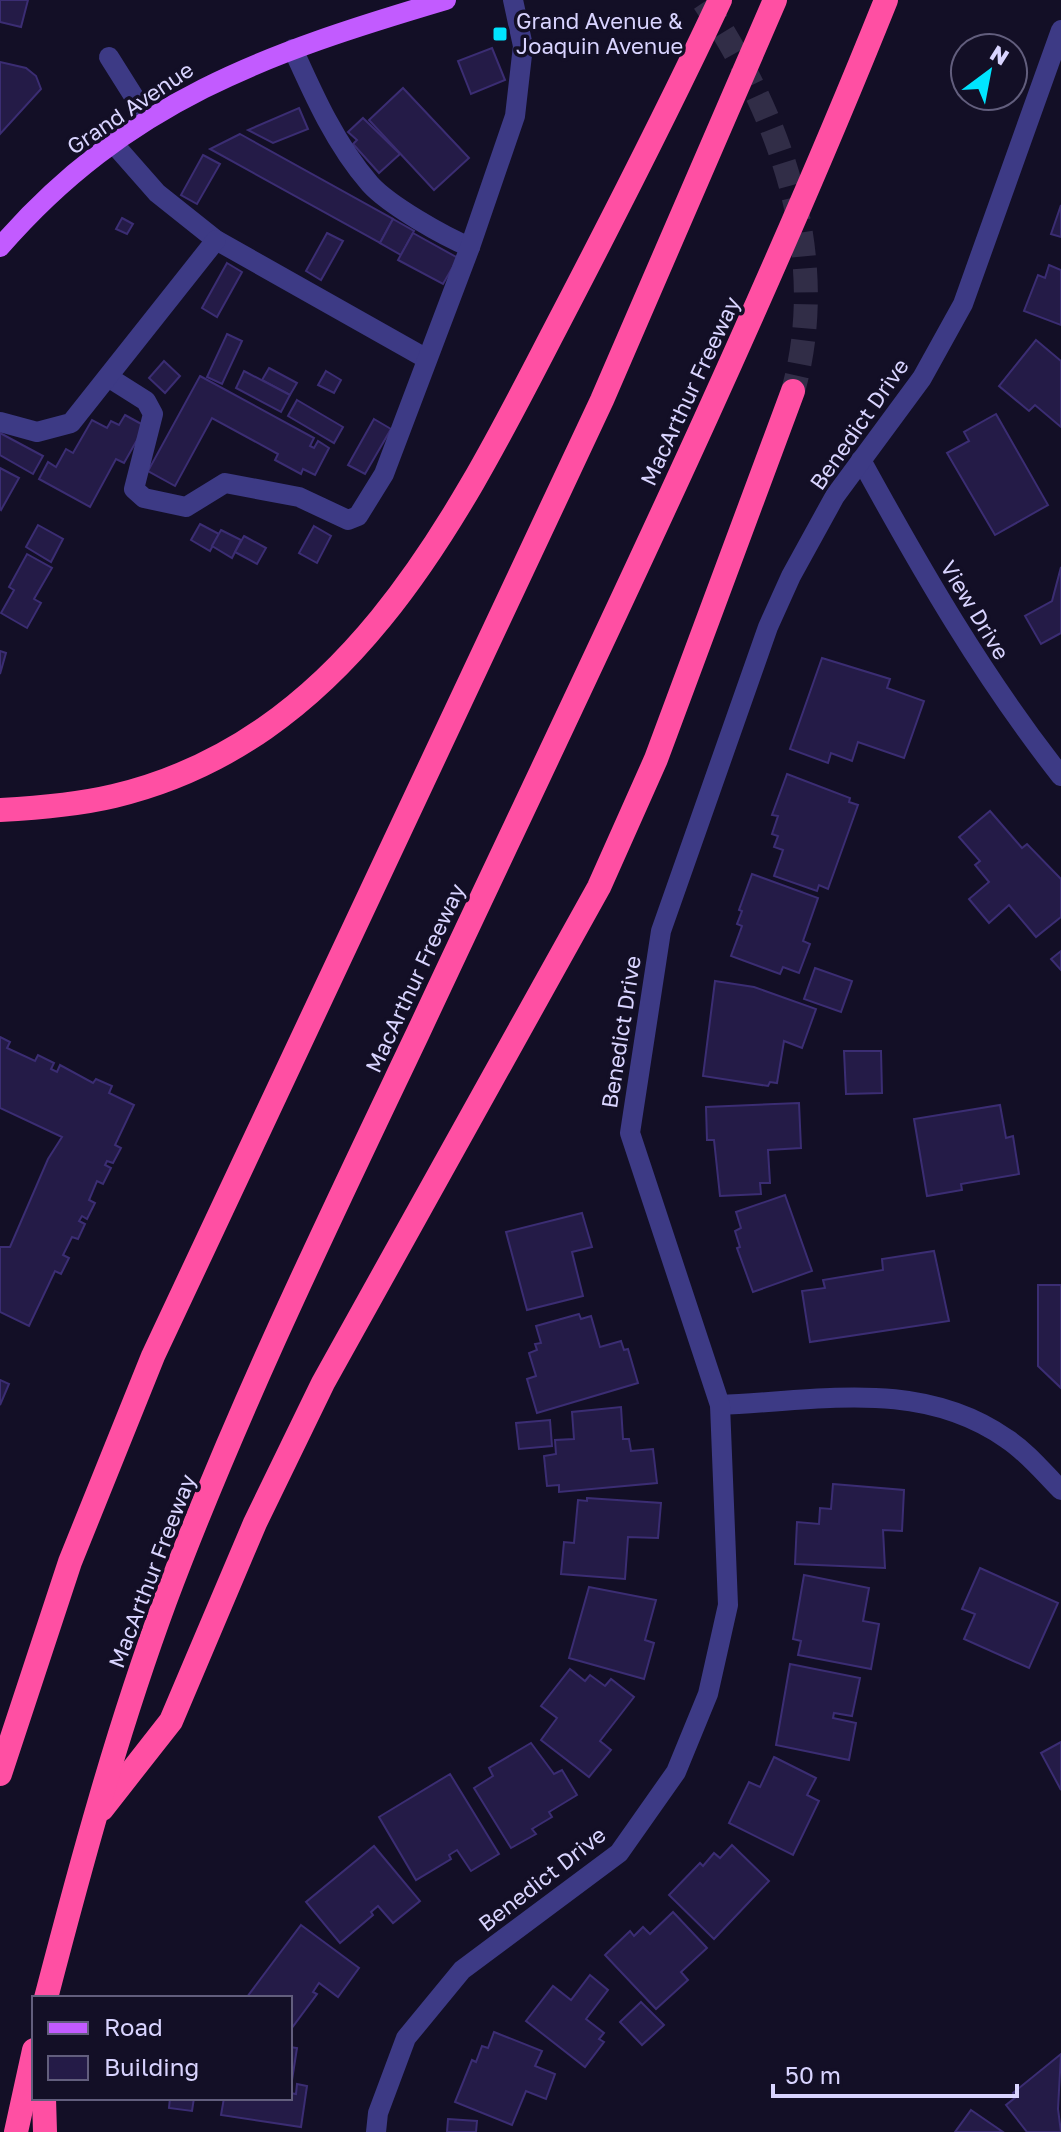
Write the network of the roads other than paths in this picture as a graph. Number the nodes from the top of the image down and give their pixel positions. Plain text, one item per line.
1 (445, 0) edge
2 (513, 0) edge
3 (775, 0) edge
4 (886, 0) edge
5 (709, 1) edge
6 (1060, 35) edge
7 (293, 49) junction
8 (109, 57) dead end
9 (148, 119) junction
10 (113, 143) junction
11 (216, 240) junction
12 (0, 247) edge
13 (470, 247) junction
14 (427, 359) junction
15 (108, 377) junction
16 (793, 391) tunnel mouth
17 (0, 422) edge
18 (861, 460) junction
19 (1061, 776) edge
20 (0, 810) edge
21 (720, 1405) junction
22 (1061, 1490) edge
23 (0, 1774) edge
24 (93, 1820) junction
25 (47, 1996) edge
26 (32, 2059) edge
27 (44, 2100) edge
28 (16, 2132) edge
29 (45, 2132) edge
30 (376, 2132) edge

1 - 7 main road, Grand Avenue
2 - 13 street
3 - 23 highway
4 - 24 highway, MacArthur Freeway
5 - 20 highway
6 - 18 street, Benedict Drive
7 - 9 main road, Grand Avenue
7 - 13 street
8 - 9 street
9 - 10 main road, Grand Avenue
10 - 11 street
10 - 12 main road, Grand Avenue
11 - 14 street
11 - 15 street
13 - 14 street
14 - 15 street
15 - 17 street
16 - 24 highway
18 - 19 street, View Drive
18 - 21 street, Benedict Drive
21 - 22 street
21 - 30 street, Benedict Drive
24 - 25 highway, MacArthur Freeway
26 - 28 highway
27 - 29 highway

